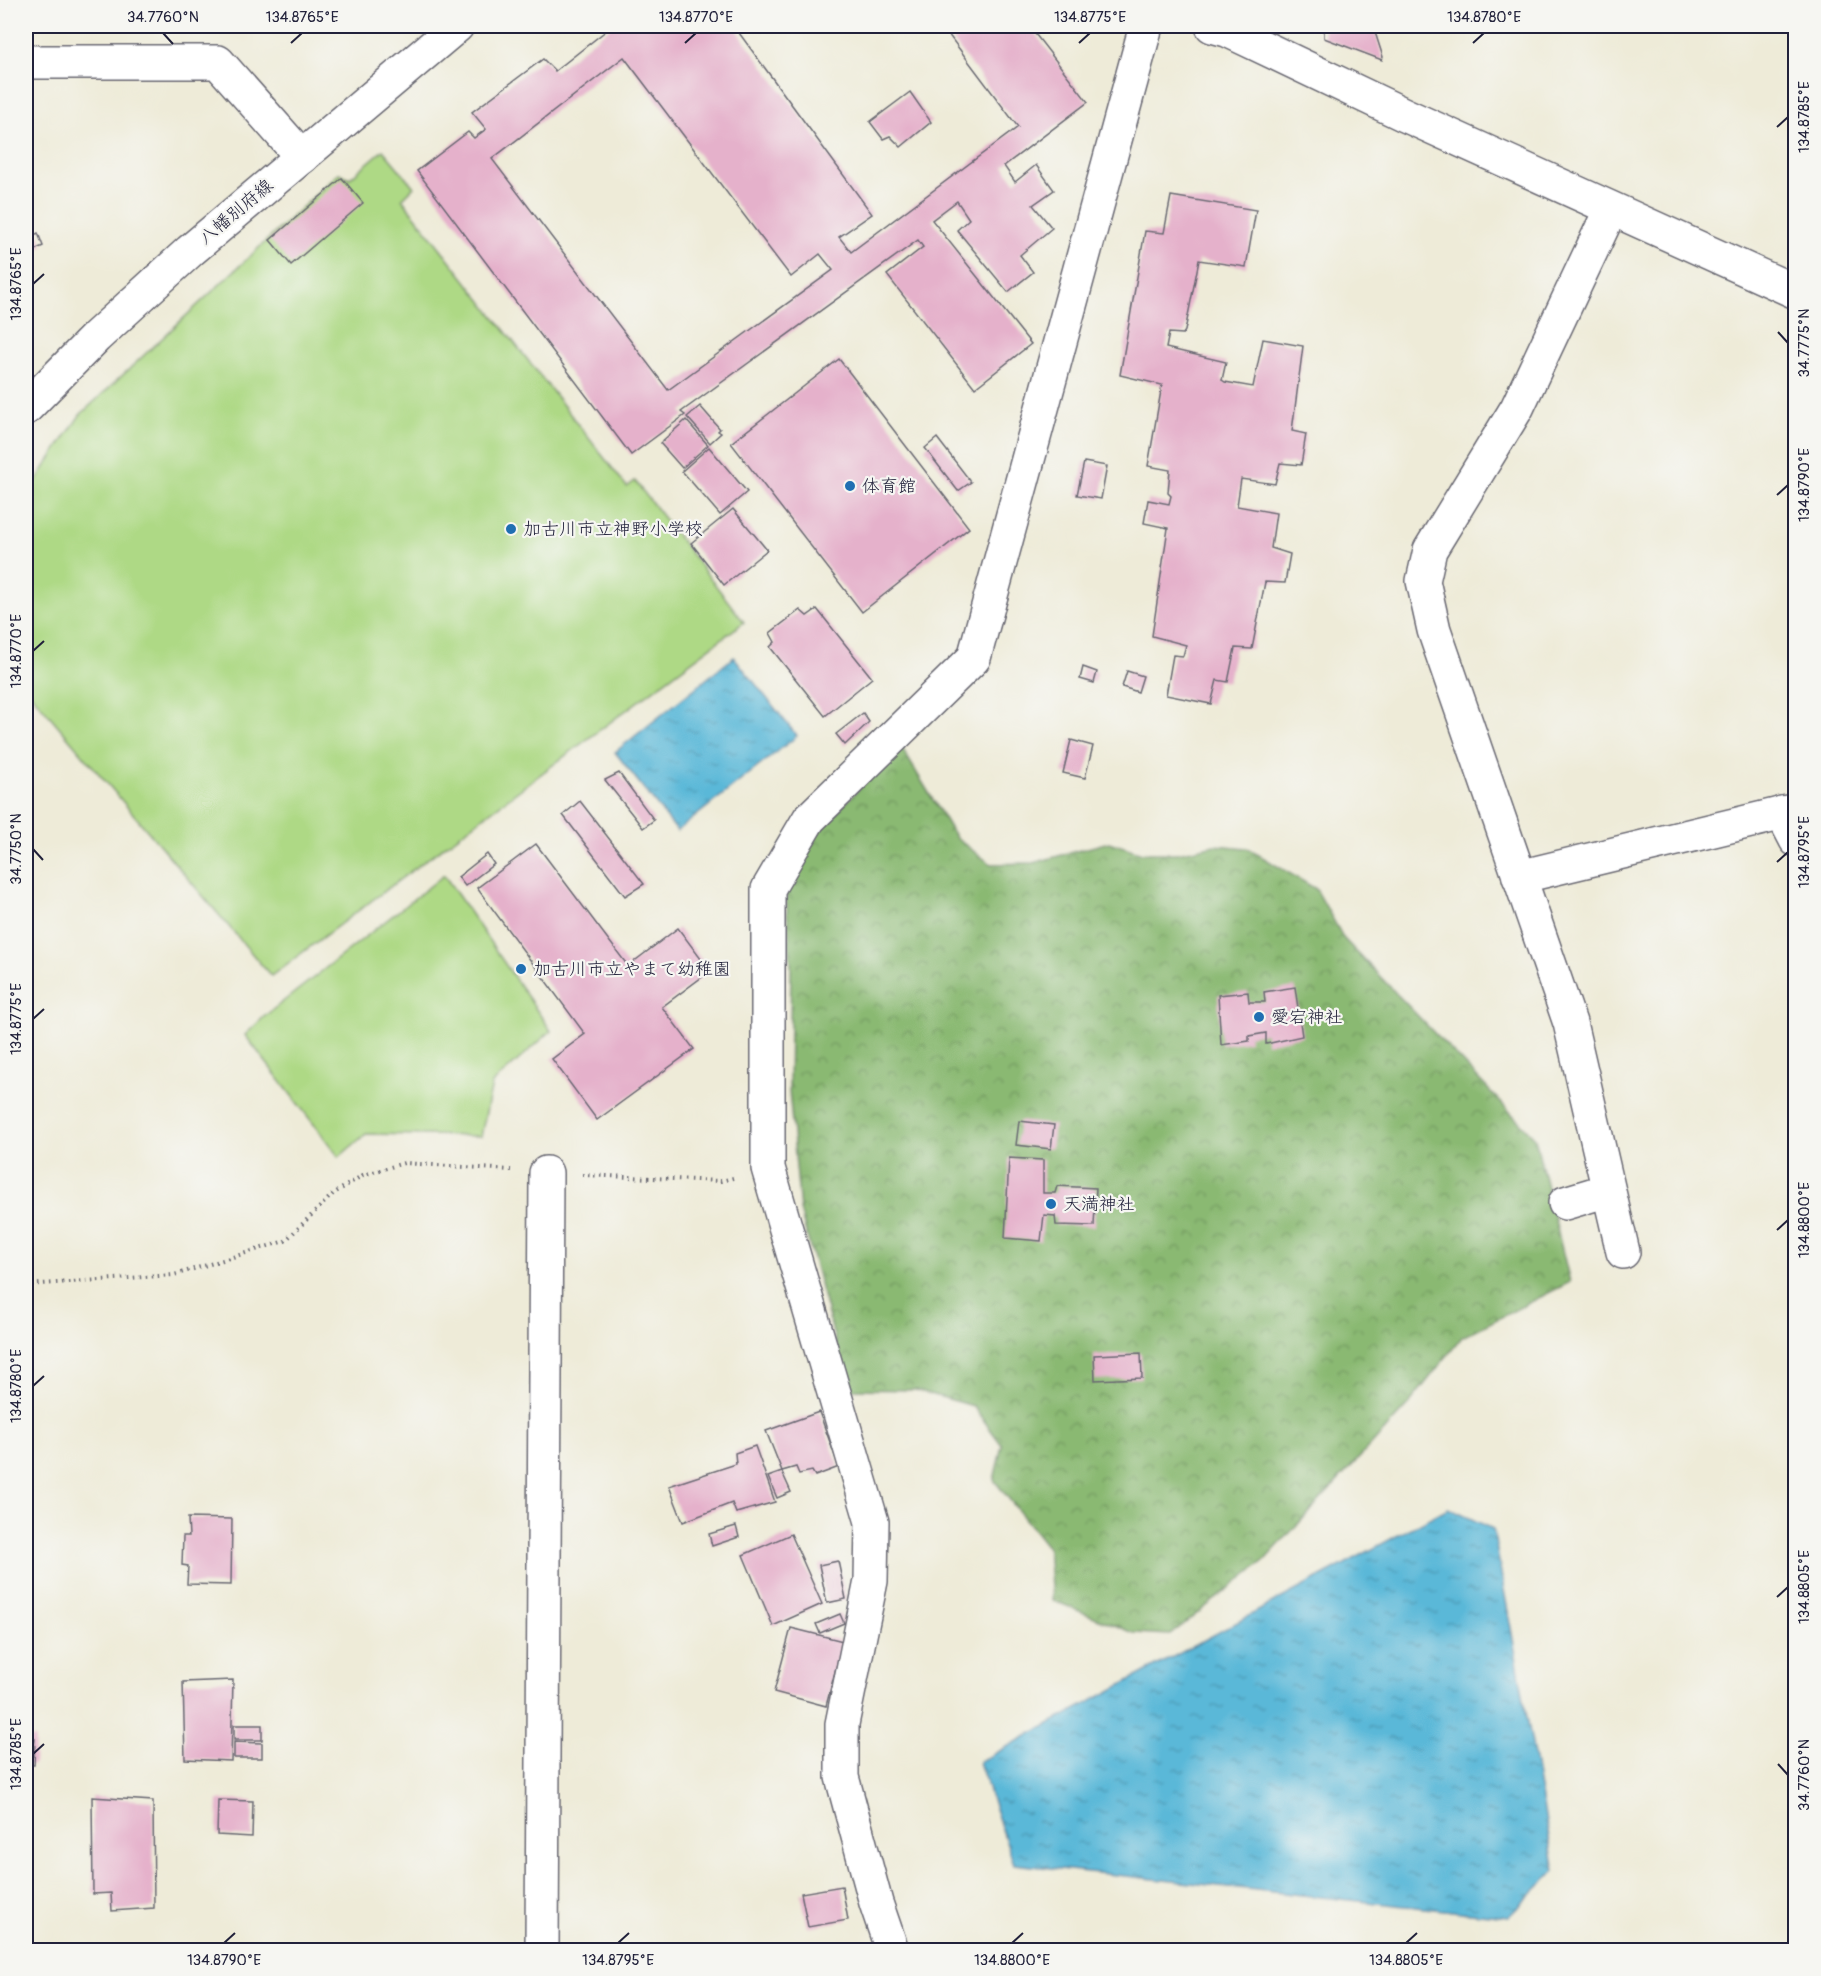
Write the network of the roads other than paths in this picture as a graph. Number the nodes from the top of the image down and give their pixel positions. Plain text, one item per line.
1 (457, 26) edge
2 (1146, 26) edge
3 (1212, 26) edge
4 (26, 62) edge
5 (302, 157) junction
6 (1611, 209) junction
7 (1796, 292) edge
8 (26, 408) edge
9 (1791, 821) edge
10 (1519, 877) junction
11 (546, 1173) road end
12 (1608, 1190) junction
13 (1565, 1203) dead end
14 (1623, 1252) dead end
15 (542, 1950) edge
16 (892, 1950) edge

1 - 5 street, 八幡別府線
2 - 16 street
3 - 6 street
4 - 5 street
5 - 8 street, 八幡別府線
6 - 7 street
6 - 10 street
9 - 10 street
10 - 12 street
11 - 15 street
12 - 13 street
12 - 14 street

